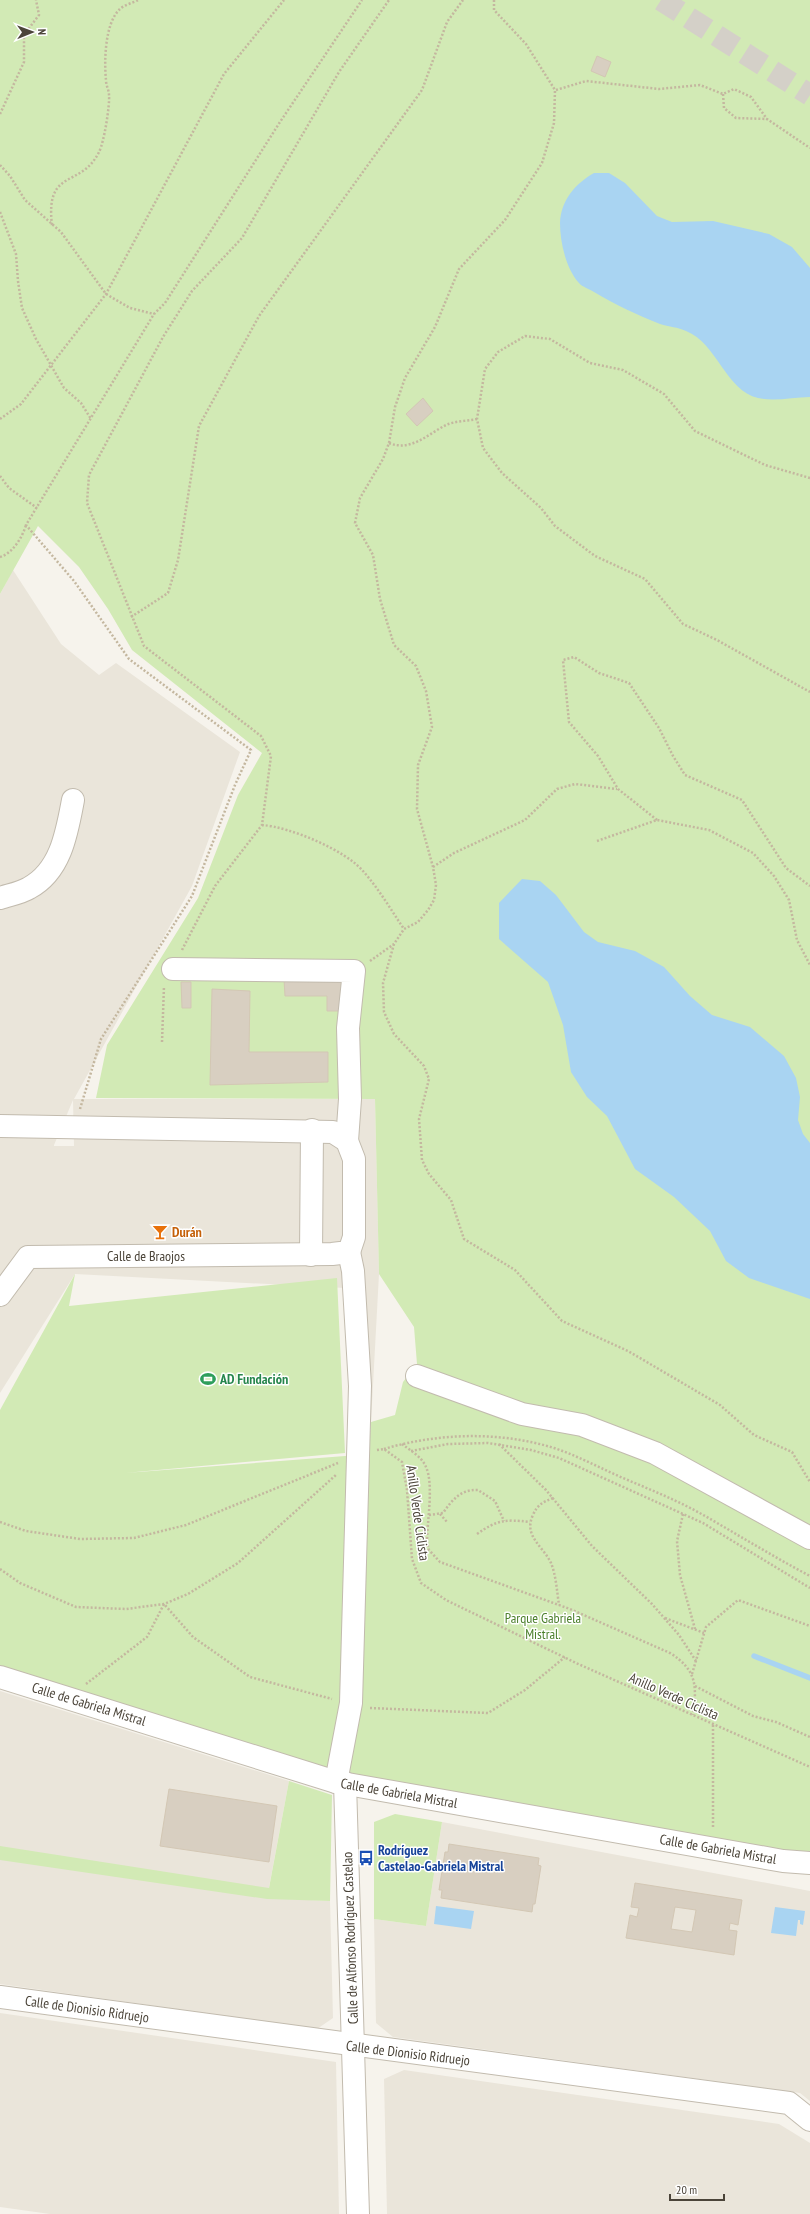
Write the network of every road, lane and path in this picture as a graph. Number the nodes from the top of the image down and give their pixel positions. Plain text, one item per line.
1 (36, 0) edge
2 (138, 0) edge
3 (284, 0) edge
4 (362, 0) edge
5 (389, 0) edge
6 (463, 0) edge
7 (494, 0) edge
8 (555, 90) junction
9 (723, 94) junction
10 (0, 114) edge
11 (767, 119) junction
12 (810, 148) edge
13 (0, 165) edge
14 (0, 212) edge
15 (52, 225) junction
16 (106, 294) junction
17 (154, 314) junction
18 (51, 365) junction
19 (0, 419) edge
20 (91, 419) junction
21 (477, 419) junction
22 (389, 443) junction
23 (0, 476) edge
24 (810, 478) edge
25 (37, 508) junction
26 (26, 525) junction
27 (0, 556) edge
28 (131, 617) junction
29 (810, 692) edge
30 (618, 789) junction
31 (74, 800) dead end
32 (657, 820) junction
33 (262, 825) junction
34 (597, 841) dead end
35 (433, 867) junction
36 (810, 886) edge
37 (0, 898) edge
38 (404, 929) junction
39 (394, 944) junction
40 (810, 965) edge
41 (173, 969) junction
42 (354, 971) junction
43 (162, 1042) dead end
44 (79, 1112) dead end
45 (0, 1126) edge
46 (312, 1130) junction
47 (347, 1141) junction
48 (348, 1252) junction
49 (311, 1255) junction
50 (1, 1290) edge
51 (417, 1376) dead end
52 (402, 1443) junction
53 (499, 1444) junction
54 (384, 1449) junction
55 (411, 1451) junction
56 (358, 1456) junction
57 (810, 1482) edge
58 (553, 1498) junction
59 (440, 1514) junction
60 (683, 1514) junction
61 (428, 1515) junction
62 (504, 1521) junction
63 (0, 1522) edge
64 (447, 1522) dead end
65 (530, 1522) junction
66 (477, 1534) dead end
67 (810, 1538) edge
68 (0, 1569) edge
69 (810, 1576) edge
70 (810, 1588) edge
71 (164, 1604) junction
72 (559, 1605) junction
73 (664, 1618) junction
74 (810, 1626) edge
75 (695, 1629) junction
76 (704, 1633) junction
77 (696, 1661) junction
78 (692, 1674) junction
79 (0, 1676) edge
80 (696, 1686) junction
81 (69, 1697) junction
82 (693, 1715) junction
83 (713, 1724) junction
84 (810, 1737) edge
85 (810, 1767) edge
86 (341, 1783) junction
87 (713, 1827) dead end
88 (810, 1863) edge
89 (0, 1997) edge
90 (353, 2046) junction
91 (810, 2120) edge
92 (358, 2214) edge

1 - 10 path
2 - 15 path
3 - 16 path
4 - 17 path
5 - 28 path
6 - 28 path
7 - 8 path
8 - 9 path
8 - 22 path
9 - 11 path
9 - 11 path
11 - 12 path
13 - 15 path
14 - 18 path
15 - 16 path
16 - 17 path
16 - 18 path
17 - 20 path
18 - 19 path
18 - 20 path
20 - 25 path
21 - 22 path
21 - 24 path
21 - 29 path
22 - 35 path
23 - 25 path
25 - 26 path
26 - 27 path
26 - 44 path
28 - 33 path
30 - 32 path
30 - 35 path
30 - 36 path
31 - 37 street
32 - 34 path
32 - 40 path
33 - 38 path
33 - 41 path
35 - 38 path
38 - 39 path
39 - 42 path
39 - 57 path
41 - 42 street
41 - 43 path
42 - 47 street
45 - 46 street
46 - 47 street
46 - 49 street
47 - 48 street
48 - 49 street, Calle de Braojos
48 - 56 street, Calle de Alfonso Rodríguez Castelao
49 - 50 street, Calle de Braojos
51 - 67 street
52 - 54 path
52 - 55 path
52 - 69 path
53 - 55 path
53 - 58 path
53 - 60 path
54 - 56 path
54 - 82 path, Anillo Verde Ciclista
55 - 61 path
56 - 63 path
56 - 71 path
56 - 86 street, Calle de Alfonso Rodríguez Castelao
58 - 65 path
58 - 73 path
59 - 61 path
59 - 62 path
59 - 64 path
60 - 70 path
60 - 75 path
61 - 72 path
62 - 65 path
62 - 66 path
65 - 72 path
68 - 71 path
71 - 81 path
72 - 78 path
73 - 75 path
73 - 77 path
74 - 76 path
75 - 76 path
76 - 77 path
77 - 78 path
78 - 80 path
79 - 81 street, Calle de Gabriela Mistral
80 - 82 path
80 - 84 path
81 - 86 street, Calle de Gabriela Mistral
82 - 83 path, Anillo Verde Ciclista
83 - 85 path, Anillo Verde Ciclista
83 - 87 path
86 - 88 street, Calle de Gabriela Mistral
86 - 90 street, Calle de Alfonso Rodríguez Castelao
89 - 90 street, Calle de Dionisio Ridruejo
90 - 91 street, Calle de Dionisio Ridruejo
90 - 92 street, Calle de Alfonso Rodríguez Castelao

